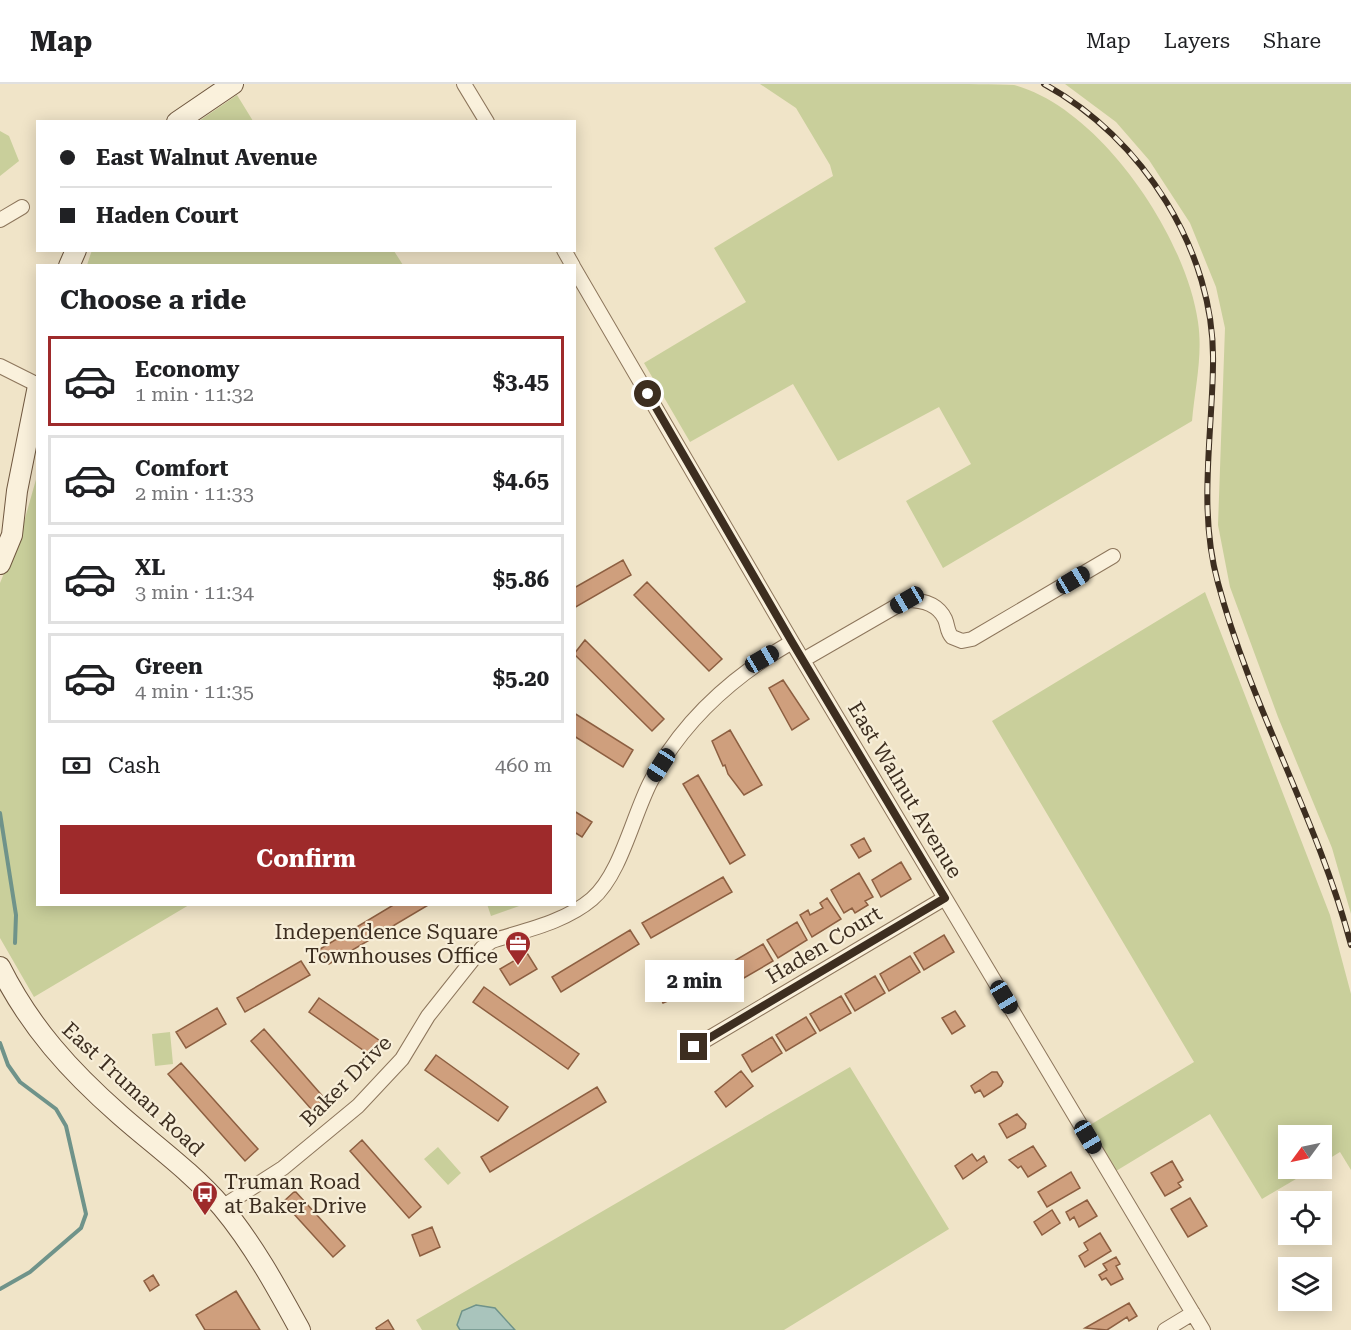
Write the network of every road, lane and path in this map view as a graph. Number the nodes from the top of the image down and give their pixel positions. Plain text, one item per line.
1 (464, 84) edge
2 (222, 87) edge
3 (180, 120) edge
4 (486, 120) edge
5 (22, 207) dead end
6 (0, 220) edge
7 (576, 270) edge
8 (0, 366) edge
9 (36, 384) edge
10 (36, 395) edge
11 (17, 491) junction
12 (0, 519) edge
13 (1113, 556) dead end
14 (0, 564) edge
15 (792, 642) junction
16 (803, 660) junction
17 (945, 898) junction
18 (0, 967) edge
19 (694, 1047) dead end
20 (222, 1207) junction
21 (1193, 1313) junction
22 (300, 1330) edge
23 (1165, 1330) edge
24 (1203, 1330) edge

1 - 4 street
2 - 3 main road
5 - 6 street
7 - 15 street, East Walnut Avenue
8 - 9 street
10 - 11 main road
11 - 12 main road
11 - 14 main road
13 - 16 street
15 - 16 street, East Walnut Avenue
15 - 20 street, Baker Drive
16 - 17 street, East Walnut Avenue
17 - 19 street, Haden Court
17 - 21 street, East Walnut Avenue
18 - 20 main road, East Truman Road
20 - 22 main road, East Truman Road
21 - 23 street
21 - 24 street, East Walnut Avenue

